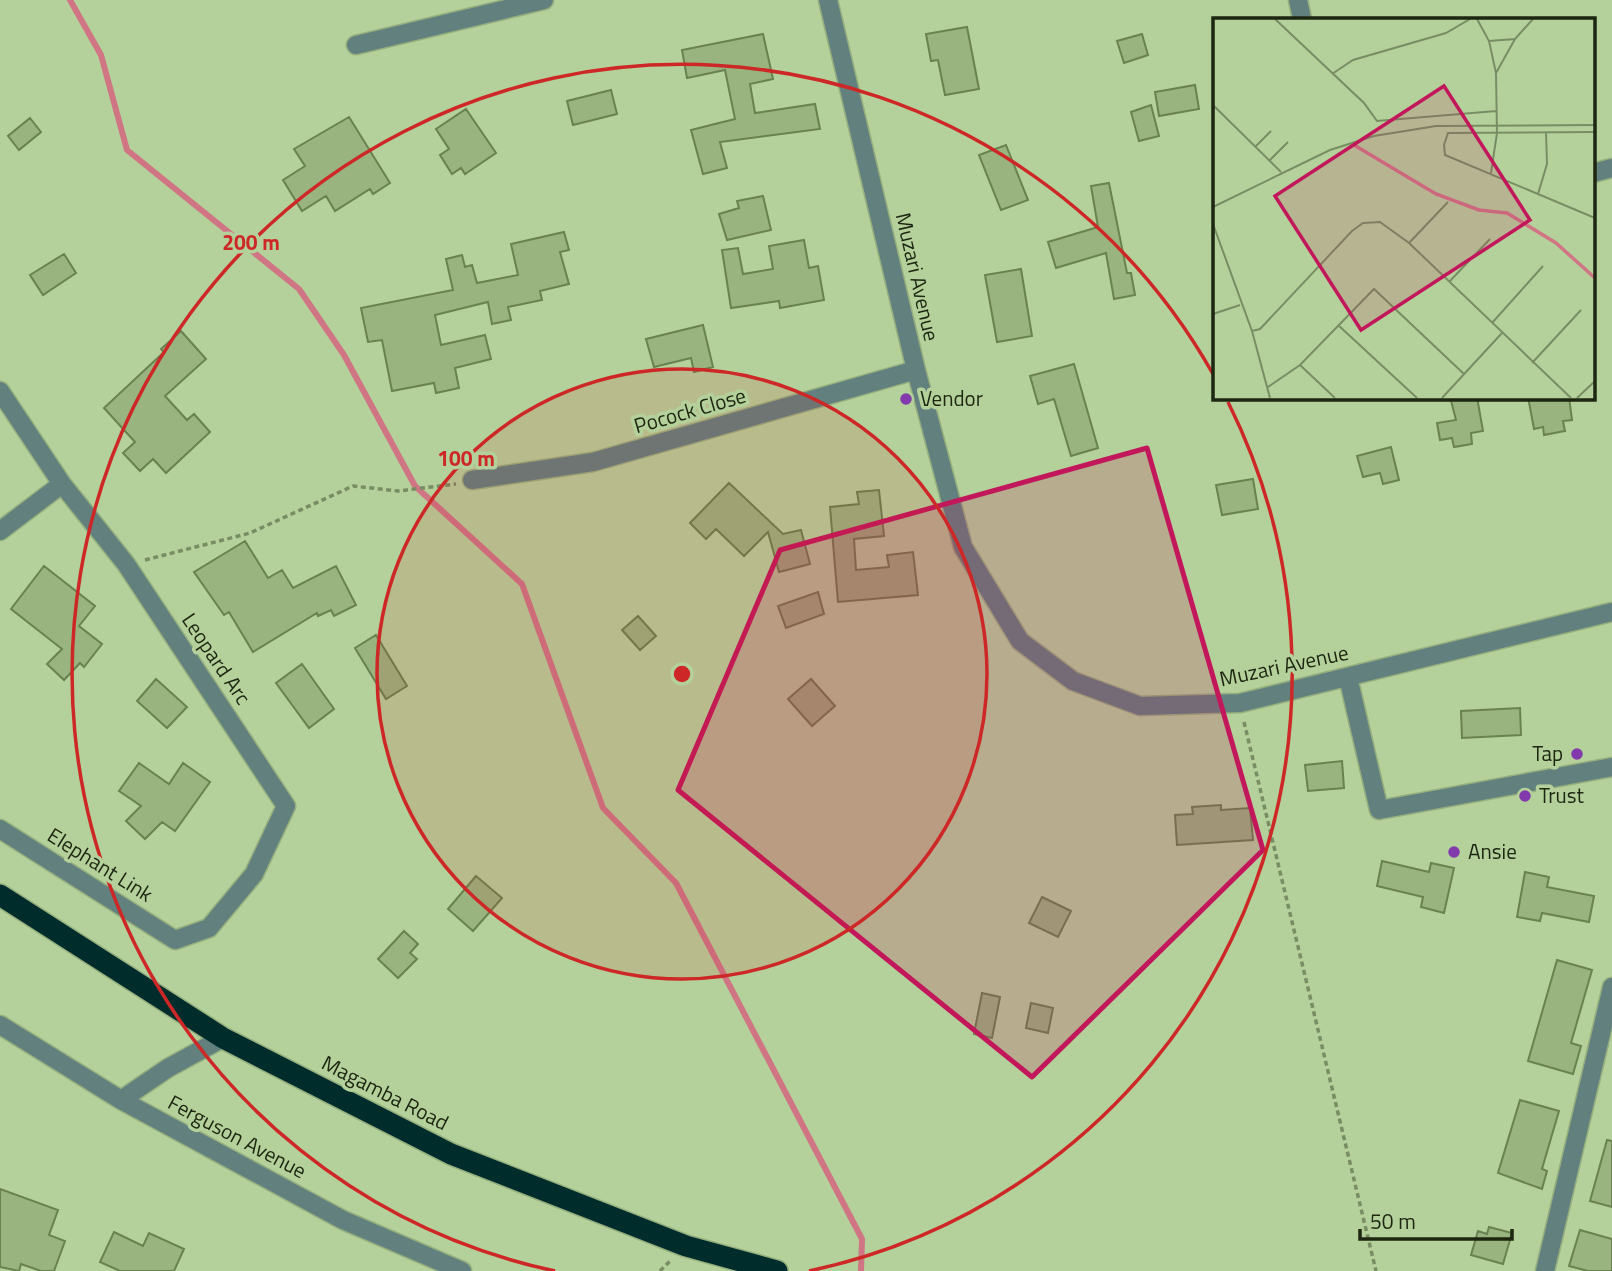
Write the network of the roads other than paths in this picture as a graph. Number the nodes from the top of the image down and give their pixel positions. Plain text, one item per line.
1 (544, 0) edge
2 (828, 0) edge
3 (1298, 0) edge
4 (1302, 18) edge
5 (356, 45) dead end
6 (1612, 168) edge
7 (1594, 173) edge
8 (916, 370) junction
9 (0, 391) edge
10 (472, 480) dead end
11 (62, 484) junction
12 (0, 531) edge
13 (1612, 612) edge
14 (1348, 677) junction
15 (1612, 767) edge
16 (0, 829) edge
17 (0, 895) edge
18 (175, 940) joint
19 (1612, 986) edge
20 (0, 1025) edge
21 (223, 1038) junction
22 (121, 1100) junction
23 (462, 1271) edge
24 (777, 1271) edge
25 (1545, 1271) edge

1 - 5 street
2 - 8 street, Muzari Avenue
3 - 4 street
6 - 7 street
8 - 10 street, Pocock Close
8 - 14 street, Muzari Avenue
9 - 11 street, Leopard Arc
11 - 12 street
11 - 18 street, Leopard Arc
13 - 14 street, Muzari Avenue
14 - 15 street
16 - 18 street, Elephant Link
17 - 21 highway, Magamba Road
19 - 25 street
20 - 22 street, Ferguson Avenue
21 - 22 street
21 - 24 highway, Magamba Road
22 - 23 street, Ferguson Avenue

